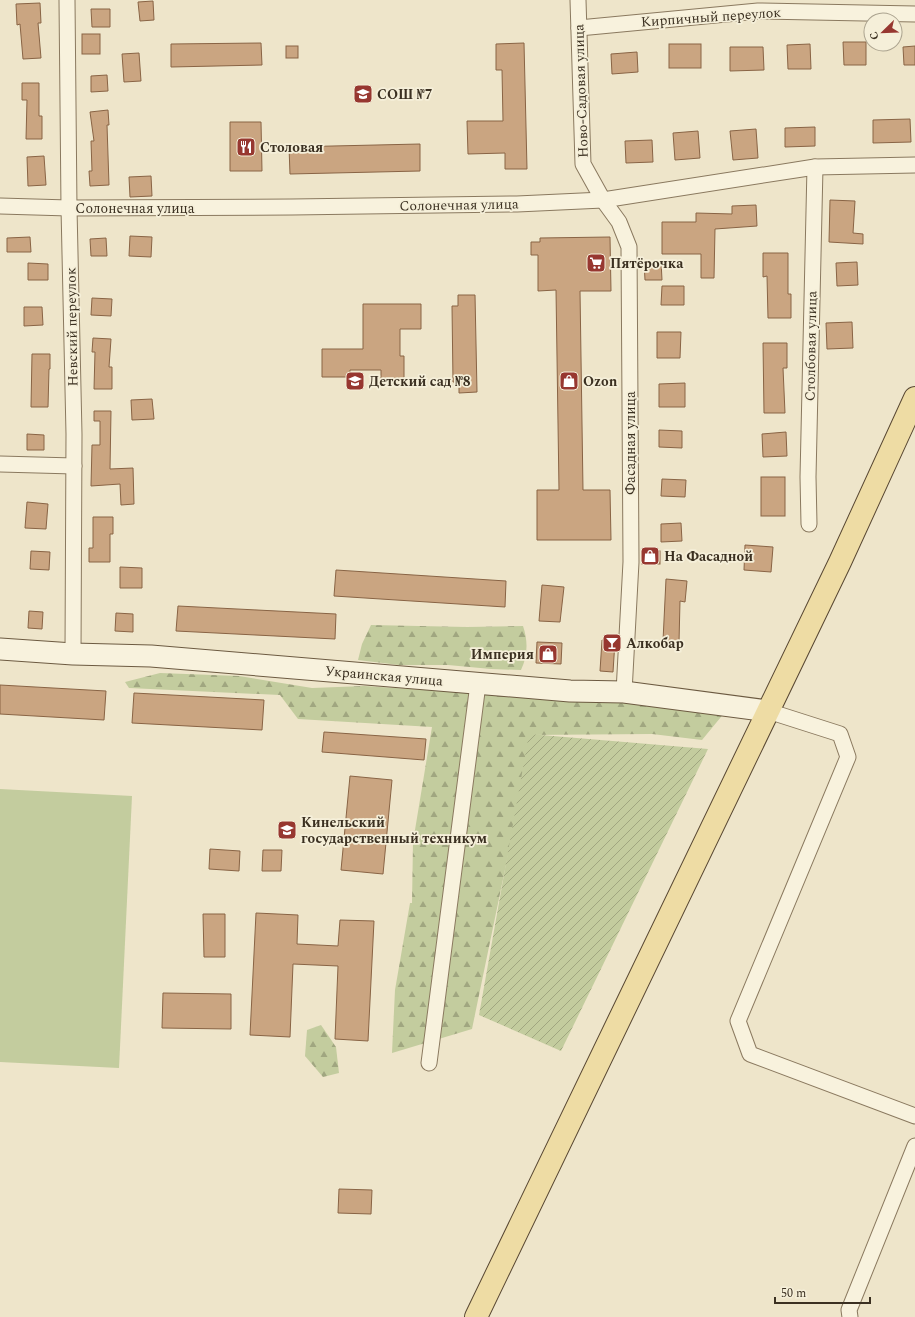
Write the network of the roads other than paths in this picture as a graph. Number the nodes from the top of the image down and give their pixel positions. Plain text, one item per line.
1 (67, 0) edge
2 (578, 0) edge
3 (915, 14) edge
4 (579, 28) junction
5 (915, 165) edge
6 (815, 167) junction
7 (603, 200) junction
8 (0, 206) edge
9 (69, 208) junction
10 (915, 398) edge
11 (0, 464) edge
12 (74, 466) junction
13 (809, 524) dead end
14 (0, 649) edge
15 (72, 654) junction
16 (478, 684) junction
17 (624, 692) junction
18 (768, 711) junction
19 (429, 1063) dead end
20 (915, 1116) edge
21 (915, 1146) edge
22 (476, 1317) edge
23 (850, 1317) edge

1 - 9 street, Невский переулок
2 - 4 street, Ново-Садовая улица
3 - 4 street, Кирпичный переулок
4 - 7 street, Ново-Садовая улица
5 - 6 street, Солонечная улица
6 - 7 street, Солонечная улица
6 - 13 street, Столбовая улица
7 - 9 street, Солонечная улица
7 - 17 street, Фасадная улица
8 - 9 street, Солонечная улица
9 - 12 street, Невский переулок
10 - 18 main road
11 - 12 street
12 - 15 street, Невский переулок
14 - 15 main road, Украинская улица
15 - 16 main road, Украинская улица
16 - 17 main road, Украинская улица
16 - 19 street
17 - 18 main road, Украинская улица
18 - 20 street
18 - 22 main road
21 - 23 street

